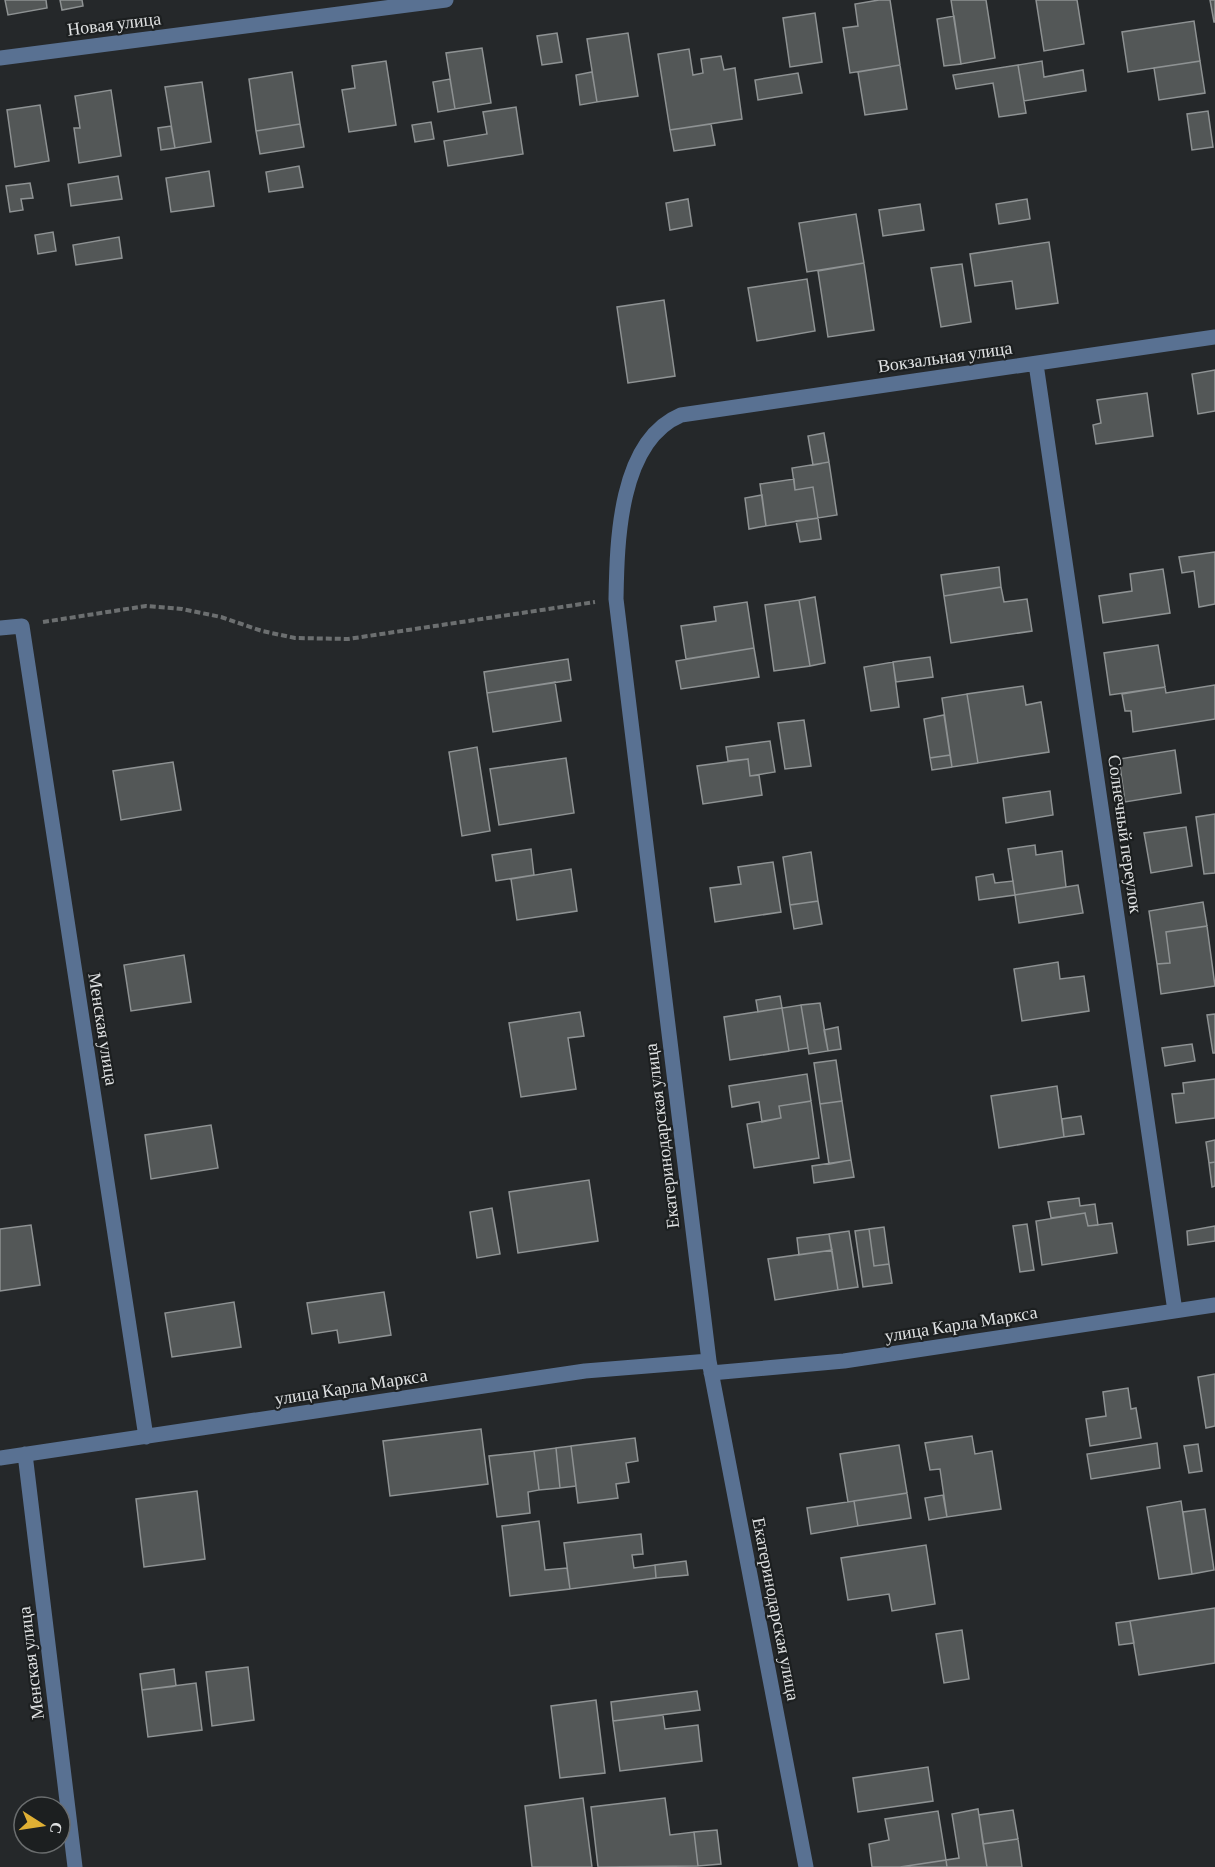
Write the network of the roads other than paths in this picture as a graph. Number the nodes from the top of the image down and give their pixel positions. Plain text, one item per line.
1 (446, 0) edge
2 (0, 58) edge
3 (1215, 338) edge
4 (1036, 364) junction
5 (681, 415) joint
6 (0, 628) edge
7 (1215, 1305) edge
8 (1175, 1311) junction
9 (710, 1367) junction
10 (146, 1437) junction
11 (25, 1454) junction
12 (0, 1458) edge
13 (75, 1867) edge
14 (806, 1867) edge

1 - 2 street, Новая улица
3 - 4 street, Вокзальная улица
4 - 5 street, Вокзальная улица
4 - 8 street, Солнечный переулок
5 - 9 street, Екатеринодарская улица
6 - 10 street, Менская улица
7 - 8 street, улица Карла Маркса
8 - 9 street, улица Карла Маркса
9 - 10 street, улица Карла Маркса
9 - 14 street, Екатеринодарская улица
10 - 11 street, улица Карла Маркса
11 - 12 street, улица Карла Маркса
11 - 13 street, Менская улица

